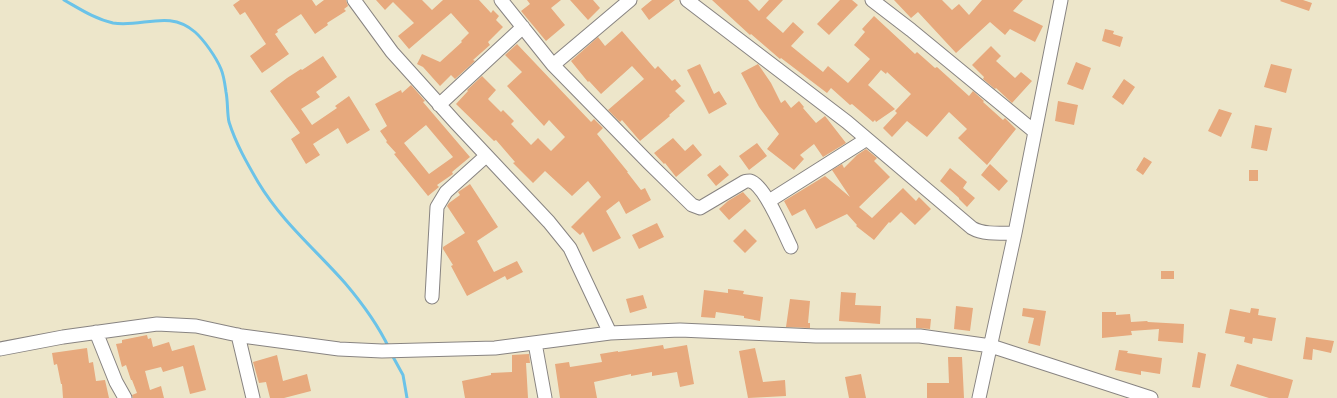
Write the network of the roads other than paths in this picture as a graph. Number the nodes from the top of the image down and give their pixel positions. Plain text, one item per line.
1 (354, 0) edge
2 (501, 0) edge
3 (630, 0) edge
4 (687, 0) edge
5 (872, 0) edge
6 (1061, 0) edge
7 (523, 27) junction
8 (553, 65) junction
9 (439, 105) junction
10 (1035, 132) junction
11 (867, 139) junction
12 (486, 156) junction
13 (769, 201) junction
14 (1015, 233) junction
15 (791, 247) dead end
16 (432, 297) dead end
17 (96, 332) junction
18 (610, 333) junction
19 (238, 335) junction
20 (535, 343) junction
21 (991, 346) junction
22 (0, 349) edge
23 (125, 398) edge
24 (254, 398) edge
25 (545, 398) edge
26 (979, 398) edge
27 (1151, 398) edge

1 - 9 street
2 - 7 street
3 - 8 street
4 - 11 street
5 - 10 street
6 - 10 street
7 - 8 street
7 - 9 street
8 - 13 street
9 - 12 street
10 - 14 street
11 - 13 street
11 - 14 street
12 - 16 street
12 - 18 street
13 - 15 street
14 - 21 street
17 - 19 street
17 - 22 street
17 - 23 street
18 - 20 street
18 - 21 street
19 - 20 street
19 - 24 street
20 - 25 street
21 - 26 street
21 - 27 street

